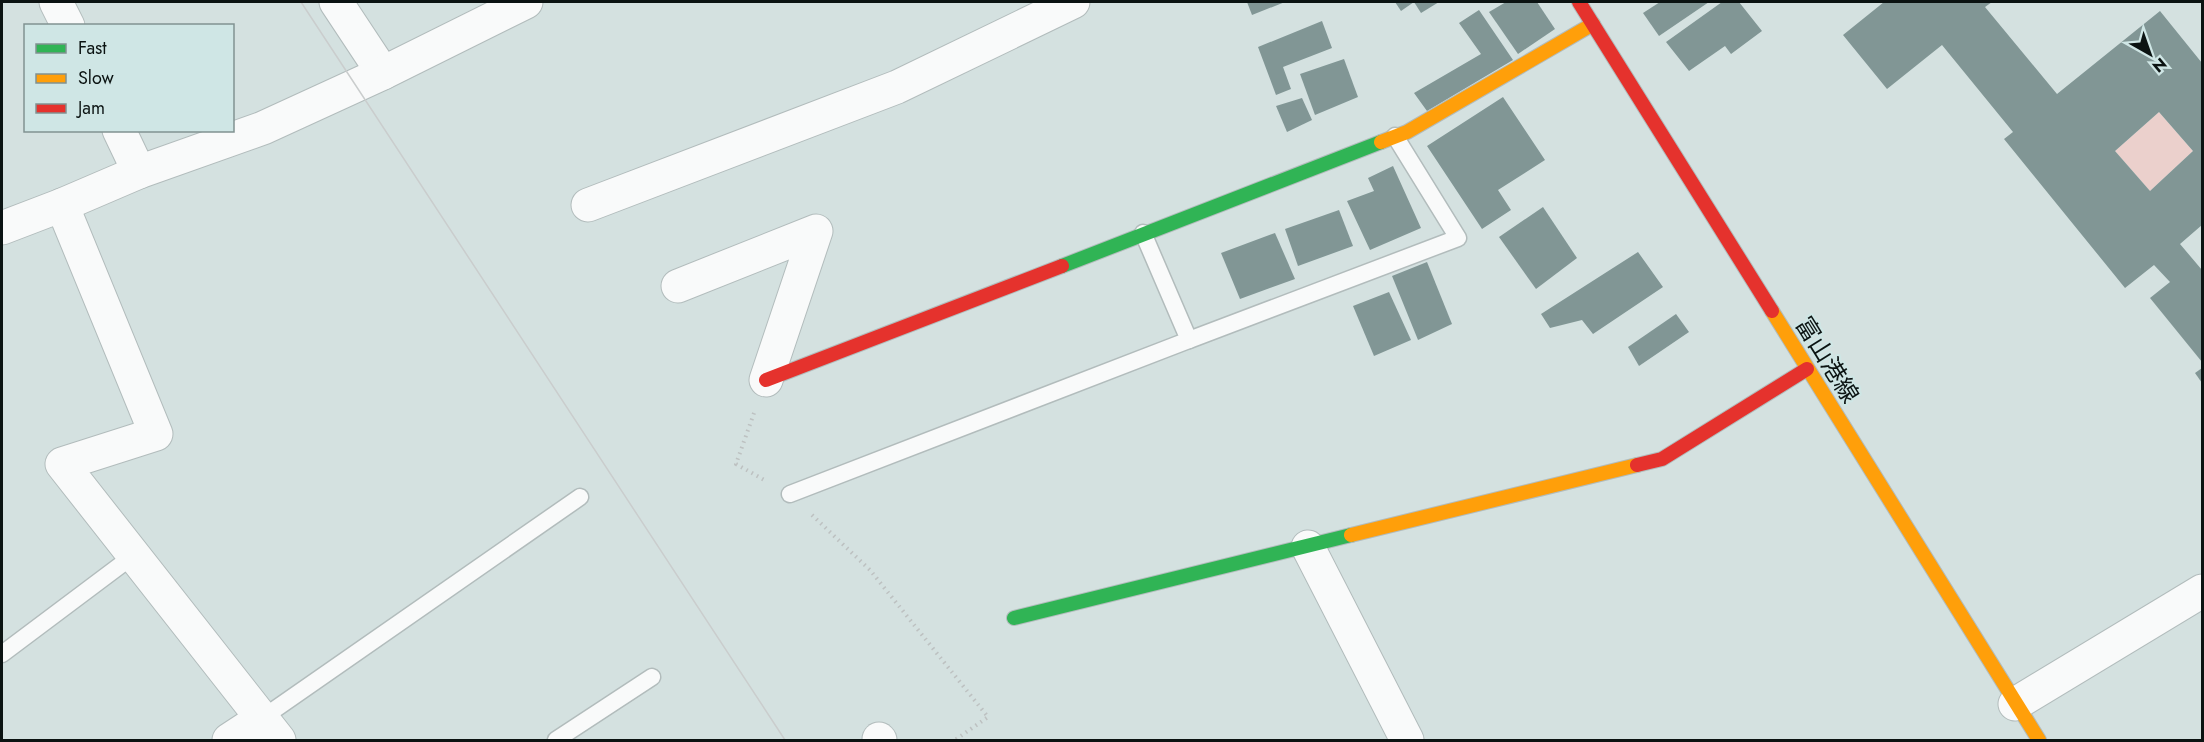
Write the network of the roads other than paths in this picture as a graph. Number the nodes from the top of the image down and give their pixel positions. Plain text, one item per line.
1 (56, 2) edge
2 (336, 2) edge
3 (526, 2) edge
4 (1073, 2) edge
5 (1579, 2) edge
6 (67, 24) edge
7 (1593, 24) junction
8 (383, 73) junction
9 (120, 132) edge
10 (1395, 136) junction
11 (139, 172) junction
12 (63, 205) junction
13 (588, 205) dead end
14 (2, 228) edge
15 (1143, 233) junction
16 (678, 286) dead end
17 (1189, 340) junction
18 (1807, 369) junction
19 (766, 380) joint
20 (790, 494) road end
21 (580, 497) dead end
22 (1308, 548) junction
23 (134, 555) junction
24 (2202, 591) edge
25 (1014, 618) dead end
26 (2, 654) edge
27 (652, 677) dead end
28 (2015, 704) junction
29 (270, 730) edge
30 (229, 741) edge
31 (556, 741) edge
32 (1407, 741) edge
33 (2039, 741) edge

1 - 6 street
2 - 8 street
3 - 8 street
4 - 13 street
5 - 7 street, 富山港線
7 - 10 street
7 - 18 street, 富山港線
8 - 11 street
9 - 11 street
10 - 15 street
10 - 17 lane
11 - 12 street
12 - 14 street
12 - 23 street
15 - 17 lane
15 - 19 street
16 - 19 street
17 - 20 lane
18 - 22 street
18 - 28 street, 富山港線
21 - 29 lane
22 - 25 street
22 - 32 street
23 - 26 lane
23 - 29 street
24 - 28 street
27 - 31 lane
28 - 33 street, 富山港線
29 - 30 street

